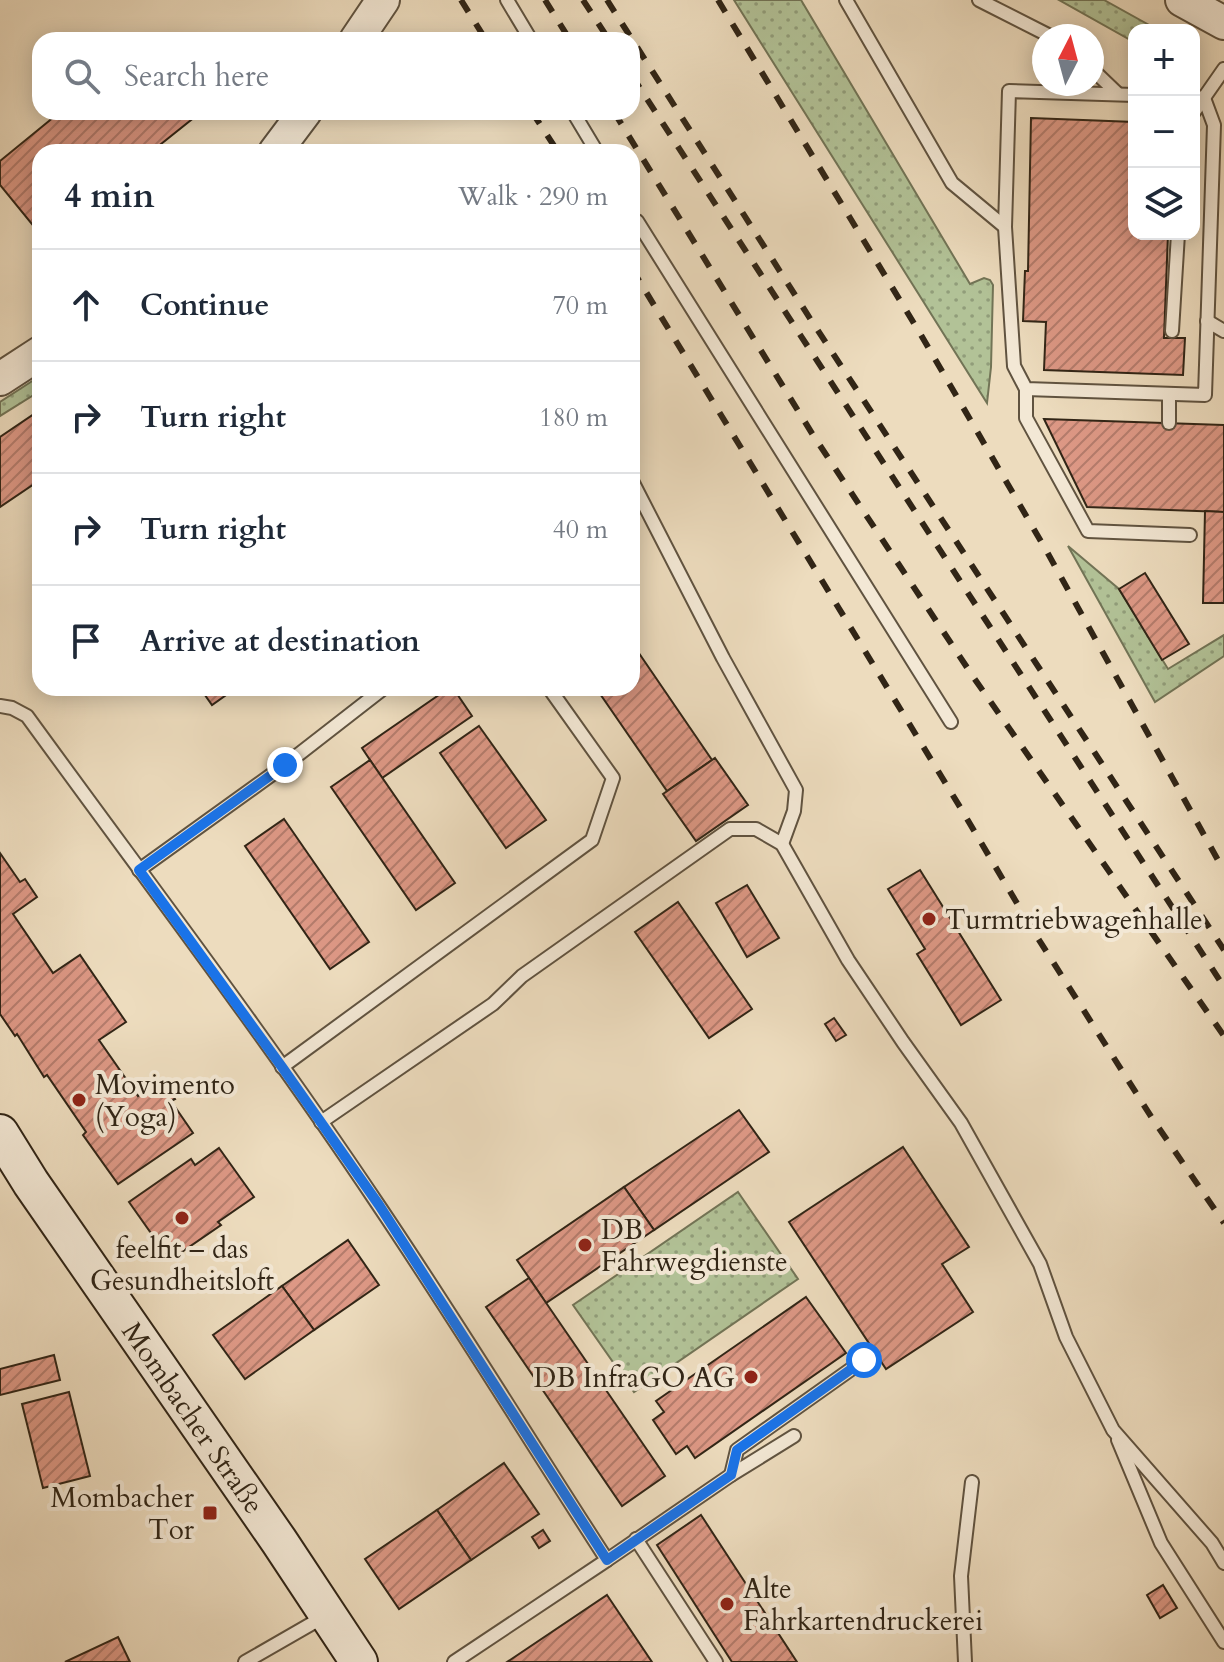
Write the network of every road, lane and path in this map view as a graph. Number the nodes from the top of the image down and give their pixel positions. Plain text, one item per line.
1 (383, 0) edge
2 (507, 0) edge
3 (846, 0) edge
4 (979, 0) edge
5 (1182, 0) edge
6 (1224, 23) edge
7 (1032, 27) edge
8 (361, 32) edge
9 (526, 32) edge
10 (1224, 69) edge
11 (1104, 81) edge
12 (1118, 94) junction
13 (1128, 95) edge
14 (1200, 97) edge
15 (1200, 100) edge
16 (299, 120) edge
17 (578, 120) edge
18 (281, 144) edge
19 (592, 144) edge
20 (1005, 227) junction
21 (640, 229) edge
22 (1178, 240) edge
23 (1207, 321) junction
24 (1172, 331) dead end
25 (1224, 331) edge
26 (32, 358) edge
27 (0, 379) edge
28 (1026, 389) junction
29 (1169, 394) junction
30 (1169, 423) dead end
31 (640, 497) edge
32 (1190, 535) dead end
33 (374, 696) edge
34 (555, 696) edge
35 (0, 706) edge
36 (951, 722) dead end
37 (782, 844) junction
38 (139, 870) junction
39 (282, 1067) junction
40 (321, 1122) junction
41 (0, 1133) edge
42 (864, 1360) dead end
43 (1113, 1430) junction
44 (794, 1436) dead end
45 (731, 1475) junction
46 (972, 1482) dead end
47 (636, 1539) junction
48 (607, 1560) junction
49 (1224, 1563) edge
50 (328, 1615) junction
51 (1224, 1642) edge
52 (245, 1662) edge
53 (359, 1662) edge
54 (454, 1662) edge
55 (716, 1662) edge
56 (965, 1662) edge

1 - 8 street
2 - 9 lane
3 - 20 lane
4 - 7 lane
5 - 6 street
10 - 14 lane
11 - 12 lane
12 - 13 lane
12 - 20 lane
15 - 23 lane
16 - 18 street
17 - 19 lane
20 - 28 lane
21 - 36 lane
22 - 24 lane
23 - 25 lane
23 - 29 lane
26 - 27 street
28 - 29 lane
28 - 32 lane
29 - 30 lane
31 - 37 lane
33 - 38 lane
34 - 39 lane
35 - 38 lane
37 - 40 lane
37 - 43 lane
38 - 39 lane
39 - 40 lane
40 - 48 lane
41 - 50 main road, Mombacher Straße
42 - 45 lane
43 - 49 lane
43 - 51 lane
44 - 45 lane
45 - 47 lane
46 - 56 lane
47 - 48 lane
47 - 55 lane
48 - 54 lane
50 - 52 lane
50 - 53 main road, Mombacher Straße

